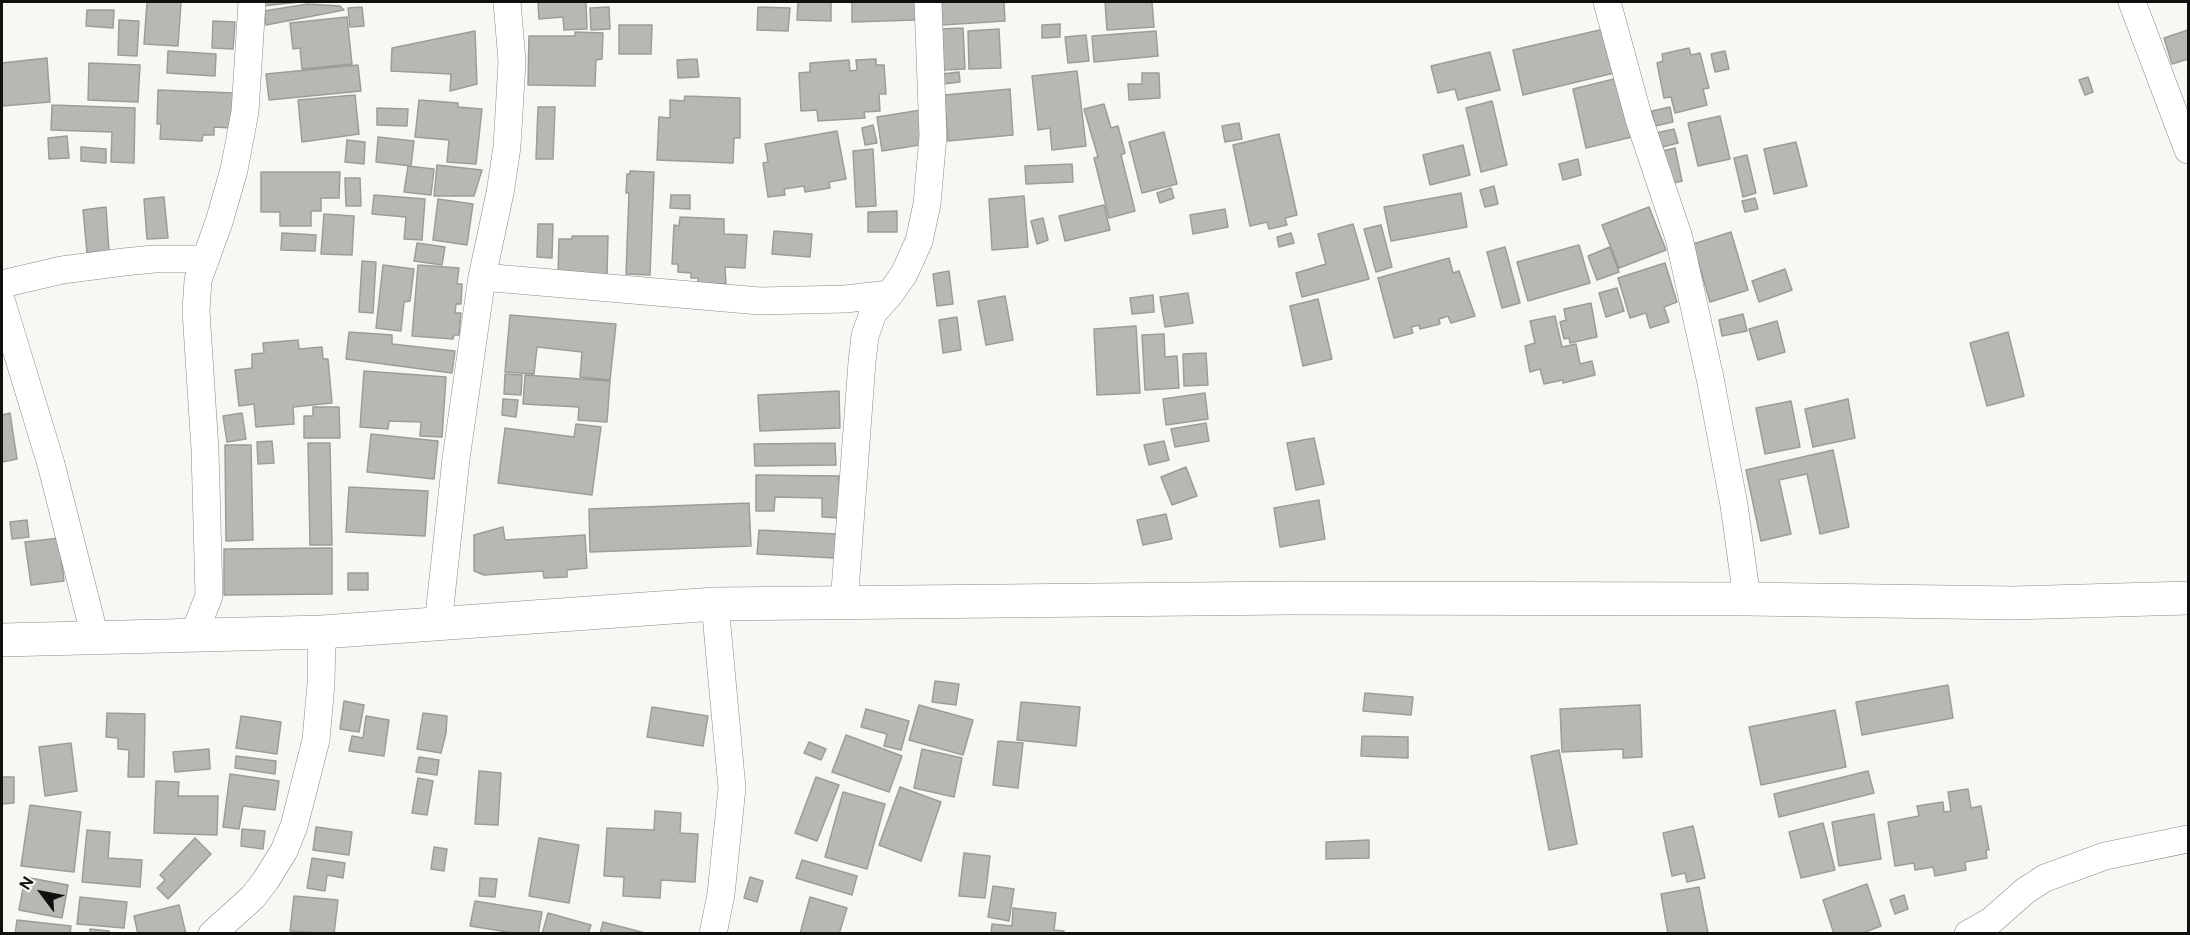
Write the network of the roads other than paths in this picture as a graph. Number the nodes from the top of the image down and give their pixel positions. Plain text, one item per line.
1 (252, 2) edge
2 (507, 2) edge
3 (928, 2) edge
4 (1607, 2) edge
5 (2132, 2) edge
6 (2188, 150) edge
7 (205, 259) junction
8 (482, 277) junction
9 (2, 284) edge
10 (890, 294) junction
11 (2, 303) edge
12 (2188, 598) edge
13 (1747, 599) junction
14 (715, 604) junction
15 (844, 604) junction
16 (438, 626) junction
17 (322, 632) junction
18 (194, 636) junction
19 (95, 637) junction
20 (2, 640) edge
21 (2188, 839) edge
22 (212, 933) edge
23 (713, 933) edge
24 (1968, 933) edge

1 - 7 street
2 - 8 street
3 - 10 street
4 - 13 street
5 - 6 street
7 - 9 street
7 - 18 street
8 - 10 street
8 - 16 street
10 - 15 street
11 - 19 street
12 - 13 main road
13 - 15 main road
14 - 15 main road
14 - 16 main road
14 - 23 street
16 - 17 main road
17 - 18 main road
17 - 22 street
18 - 19 main road
19 - 20 main road
21 - 24 street

